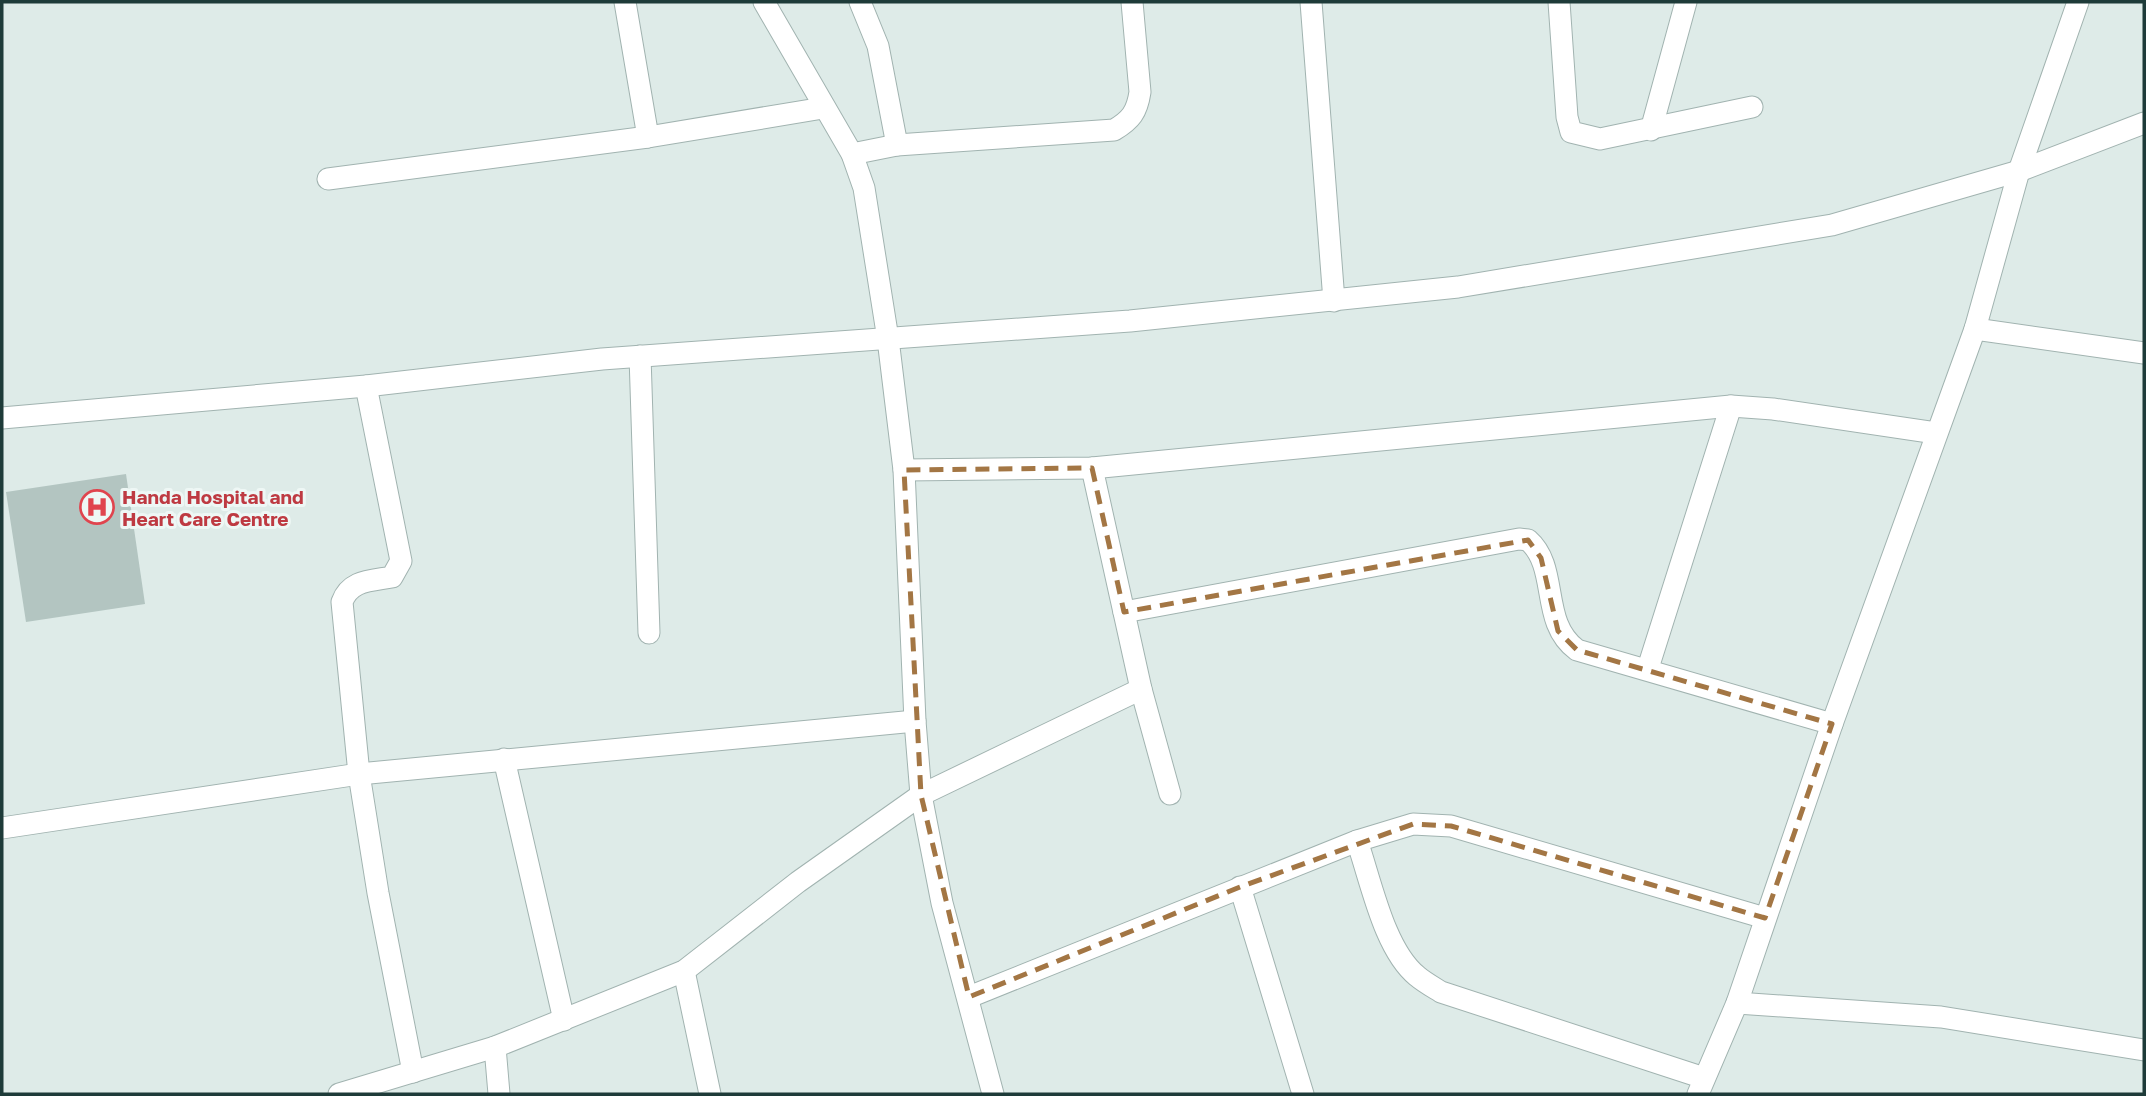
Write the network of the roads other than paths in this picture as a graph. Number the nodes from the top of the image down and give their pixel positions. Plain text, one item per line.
1 (625, 2) edge
2 (764, 2) edge
3 (860, 2) edge
4 (1132, 2) edge
5 (1311, 2) edge
6 (1559, 2) edge
7 (1686, 2) edge
8 (2078, 2) edge
9 (1752, 107) dead end
10 (823, 108) junction
11 (2144, 123) edge
12 (1651, 130) junction
13 (648, 137) junction
14 (897, 145) junction
15 (852, 154) junction
16 (2019, 171) junction
17 (328, 179) dead end
18 (1334, 300) junction
19 (1975, 330) junction
20 (888, 340) junction
21 (2144, 353) edge
22 (640, 356) junction
23 (366, 386) junction
24 (1731, 406) junction
25 (2, 418) edge
26 (1936, 433) junction
27 (1092, 468) junction
28 (904, 470) junction
29 (1124, 612) junction
30 (649, 633) dead end
31 (1648, 668) junction
32 (1141, 689) junction
33 (915, 721) junction
34 (1832, 724) junction
35 (504, 759) junction
36 (359, 774) junction
37 (921, 794) junction
38 (1170, 794) dead end
39 (2, 828) edge
40 (1357, 841) junction
41 (1240, 887) junction
42 (1765, 918) junction
43 (684, 971) junction
44 (969, 998) junction
45 (1737, 1003) junction
46 (564, 1020) junction
47 (495, 1047) junction
48 (2144, 1050) edge
49 (413, 1072) junction
50 (1701, 1086) edge
51 (339, 1094) edge
52 (499, 1094) edge
53 (710, 1094) edge
54 (993, 1094) edge
55 (1303, 1094) edge

1 - 13 street
2 - 10 street
3 - 14 street
4 - 14 street
5 - 18 street
6 - 12 street
7 - 12 street
8 - 16 street
9 - 12 street
10 - 13 street
10 - 15 street
11 - 16 street
13 - 17 street
14 - 15 street
15 - 20 street
16 - 18 street
16 - 19 street
18 - 20 street
19 - 21 street
19 - 26 street
20 - 22 street
20 - 28 street
22 - 23 street
22 - 30 street
23 - 25 street
23 - 36 street
24 - 26 street
24 - 27 street
24 - 31 street
26 - 34 street
27 - 28 street
27 - 29 street
28 - 33 street
29 - 31 street
29 - 32 street
31 - 34 street
32 - 37 street
32 - 38 street
33 - 35 street
33 - 37 street
34 - 42 street
35 - 36 street
35 - 46 street
36 - 39 street
36 - 49 street
37 - 43 street
37 - 44 street
40 - 41 street
40 - 42 street
40 - 50 street
41 - 44 street
41 - 55 street
42 - 45 street
43 - 46 street
43 - 53 street
44 - 54 street
45 - 48 street
45 - 50 street
46 - 47 street
47 - 49 street
47 - 52 street
49 - 51 street

